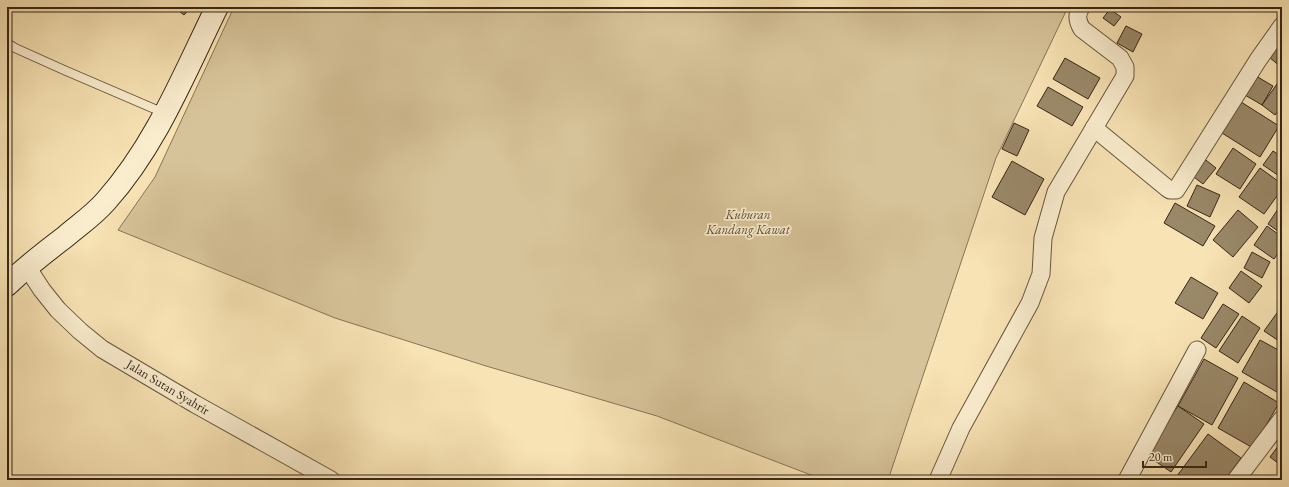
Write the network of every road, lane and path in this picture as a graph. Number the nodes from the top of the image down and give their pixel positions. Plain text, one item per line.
1 (217, 7) edge
2 (1081, 7) edge
3 (1282, 26) edge
4 (7, 43) edge
5 (165, 113) junction
6 (1094, 128) junction
7 (27, 267) junction
8 (8, 284) edge
9 (1197, 350) dead end
10 (1282, 419) edge
11 (331, 480) edge
12 (938, 480) edge
13 (1127, 480) edge
14 (1236, 480) edge

1 - 5 street
2 - 6 street
3 - 6 street
4 - 5 lane
5 - 7 street
6 - 12 street
7 - 8 street
7 - 11 street, Jalan Sutan Syahrir
9 - 13 street
10 - 14 street

